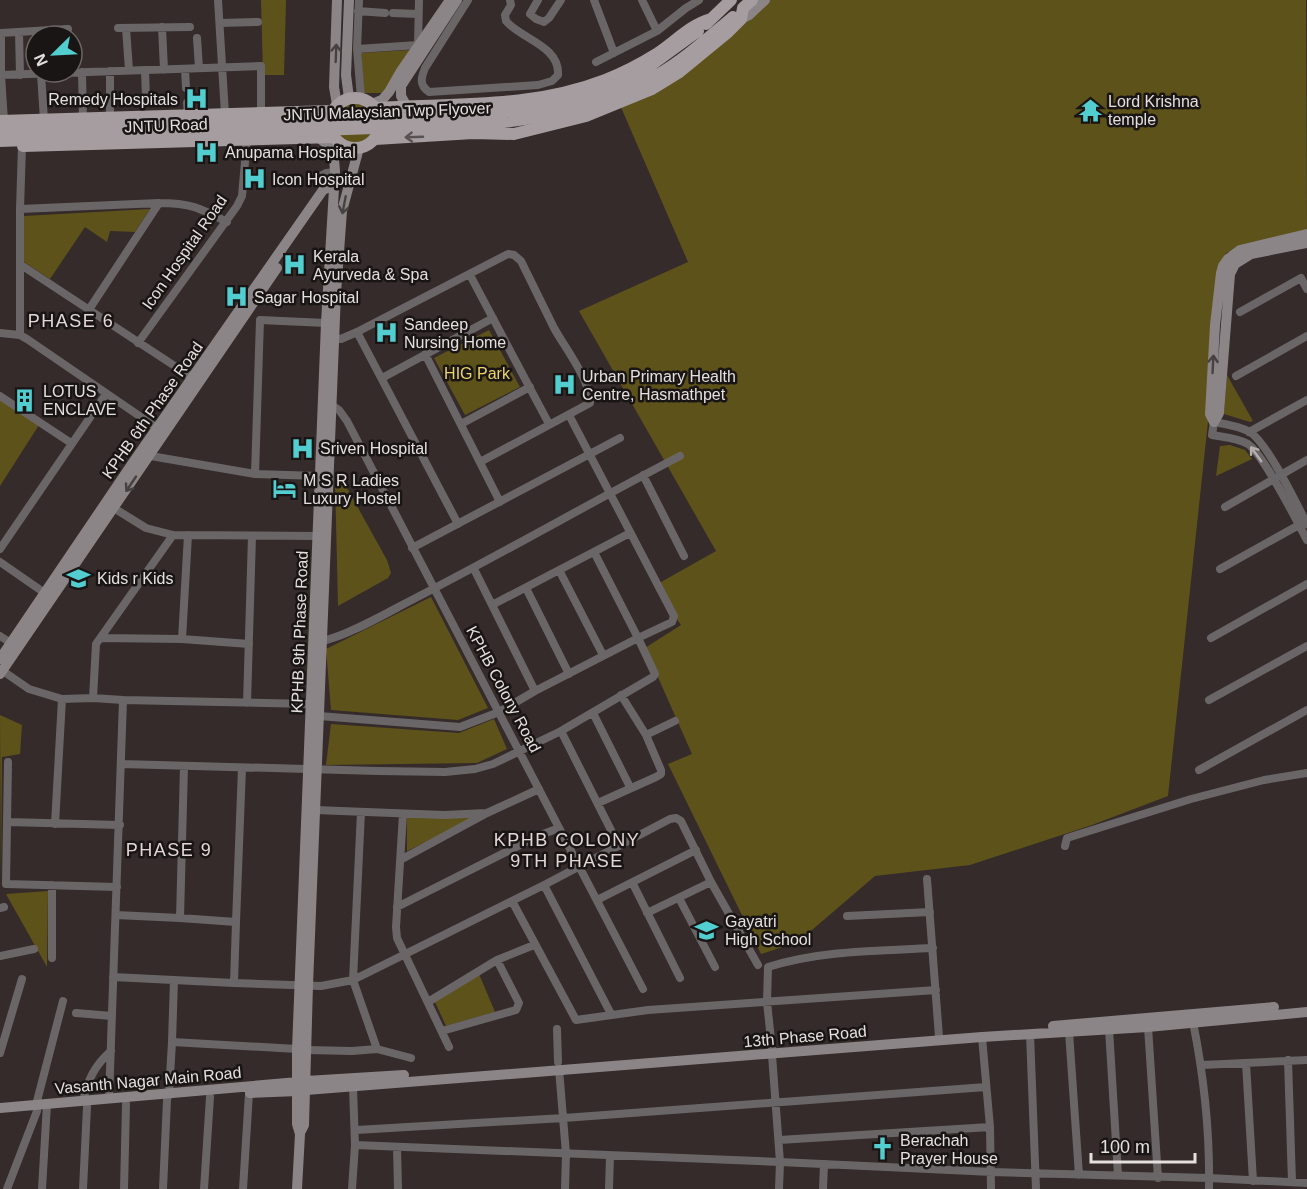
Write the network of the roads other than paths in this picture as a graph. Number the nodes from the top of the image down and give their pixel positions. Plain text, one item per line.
1 (218, 0) edge
2 (338, 0) edge
3 (349, 0) edge
4 (359, 0) edge
5 (419, 0) edge
6 (450, 0) edge
7 (457, 0) edge
8 (468, 0) edge
9 (510, 0) edge
10 (538, 0) edge
11 (561, 0) edge
12 (594, 0) edge
13 (642, 0) edge
14 (699, 0) edge
15 (724, 0) edge
16 (731, 0) edge
17 (765, 0) edge
18 (685, 4) edge
19 (358, 11) junction
20 (742, 11) edge
21 (418, 14) junction
22 (714, 16) junction
23 (258, 22) dead end
24 (219, 23) junction
25 (162, 27) junction
26 (190, 27) dead end
27 (657, 31) junction
28 (19, 32) junction
29 (24, 32) edge
30 (197, 38) dead end
31 (421, 47) junction
32 (357, 49) junction
33 (614, 52) junction
34 (596, 62) dead end
35 (413, 66) junction
36 (199, 68) junction
37 (221, 68) junction
38 (185, 69) junction
39 (129, 70) junction
40 (144, 70) junction
41 (164, 70) junction
42 (110, 71) junction
43 (84, 72) edge
44 (423, 72) junction
45 (0, 75) edge
46 (20, 75) junction
47 (24, 75) edge
48 (556, 77) junction
49 (42, 84) edge
50 (82, 84) edge
51 (186, 88) dead end
52 (429, 92) junction
53 (561, 94) junction
54 (146, 99) dead end
55 (364, 102) junction
56 (451, 106) junction
57 (407, 107) junction
58 (427, 107) junction
59 (334, 108) junction
60 (225, 114) junction
61 (261, 114) junction
62 (116, 119) junction
63 (44, 120) junction
64 (84, 120) junction
65 (1, 125) edge
66 (453, 135) junction
67 (334, 137) junction
68 (319, 138) junction
69 (248, 139) junction
70 (375, 139) junction
71 (0, 141) edge
72 (123, 144) junction
73 (22, 146) junction
74 (0, 147) edge
75 (359, 148) junction
76 (318, 177) dead end
77 (335, 178) junction
78 (159, 203) junction
79 (332, 203) junction
80 (20, 208) junction
81 (227, 222) junction
82 (1307, 234) edge
83 (1307, 243) edge
84 (1232, 262) junction
85 (21, 265) junction
86 (470, 275) junction
87 (1307, 289) edge
88 (88, 310) junction
89 (242, 312) junction
90 (1240, 312) dead end
91 (493, 318) junction
92 (260, 320) junction
93 (326, 323) junction
94 (357, 332) junction
95 (0, 333) edge
96 (20, 335) junction
97 (1307, 336) edge
98 (334, 338) junction
99 (138, 343) junction
100 (425, 354) junction
101 (1236, 376) dead end
102 (382, 378) junction
103 (195, 379) junction
104 (530, 387) junction
105 (106, 394) junction
106 (0, 396) edge
107 (1307, 400) edge
108 (333, 406) junction
109 (569, 415) junction
110 (1215, 420) junction
111 (461, 424) junction
112 (549, 424) junction
113 (157, 428) junction
114 (1245, 430) junction
115 (620, 438) dead end
116 (71, 443) junction
117 (590, 454) junction
118 (144, 455) junction
119 (680, 456) dead end
120 (1307, 460) edge
121 (480, 462) junction
122 (255, 474) junction
123 (643, 475) junction
124 (320, 476) junction
125 (1277, 477) junction
126 (610, 493) junction
127 (500, 502) junction
128 (110, 506) junction
129 (1225, 507) dead end
130 (1305, 523) edge
131 (458, 524) junction
132 (630, 533) junction
133 (173, 535) junction
134 (188, 535) junction
135 (252, 536) junction
136 (317, 536) junction
137 (1307, 540) edge
138 (412, 548) junction
139 (0, 549) edge
140 (594, 552) junction
141 (684, 556) dead end
142 (0, 562) edge
143 (474, 568) junction
144 (1220, 569) dead end
145 (559, 570) junction
146 (1307, 584) edge
147 (435, 588) junction
148 (526, 588) junction
149 (48, 595) junction
150 (492, 605) junction
151 (0, 636) edge
152 (100, 638) junction
153 (638, 638) junction
154 (1211, 638) dead end
155 (182, 639) junction
156 (318, 641) junction
157 (11, 643) junction
158 (249, 644) junction
159 (1307, 646) edge
160 (603, 655) junction
161 (1, 668) edge
162 (568, 674) junction
163 (535, 691) junction
164 (621, 695) junction
165 (93, 698) junction
166 (62, 699) junction
167 (123, 700) junction
168 (1209, 700) dead end
169 (247, 703) junction
170 (311, 704) junction
171 (1307, 710) edge
172 (499, 712) junction
173 (593, 713) junction
174 (319, 716) junction
175 (675, 721) dead end
176 (561, 731) junction
177 (646, 735) junction
178 (519, 751) junction
179 (8, 762) dead end
180 (122, 764) junction
181 (184, 766) junction
182 (242, 768) junction
183 (313, 770) junction
184 (1199, 770) dead end
185 (1307, 773) edge
186 (630, 787) junction
187 (539, 789) junction
188 (598, 803) junction
189 (315, 810) junction
190 (361, 812) junction
191 (487, 813) junction
192 (403, 814) junction
193 (8, 822) junction
194 (55, 824) junction
195 (120, 825) junction
196 (559, 828) junction
197 (619, 846) junction
198 (1065, 846) dead end
199 (696, 850) junction
200 (402, 859) junction
201 (579, 867) junction
202 (927, 879) dead end
203 (711, 882) junction
204 (633, 884) junction
205 (52, 885) junction
206 (544, 885) junction
207 (117, 887) junction
208 (679, 898) junction
209 (597, 900) junction
210 (512, 901) junction
211 (397, 907) junction
212 (930, 912) junction
213 (647, 913) junction
214 (116, 915) junction
215 (847, 916) dead end
216 (180, 918) junction
217 (236, 922) junction
218 (534, 945) junction
219 (933, 948) junction
220 (34, 949) dead end
221 (0, 956) edge
222 (404, 956) junction
223 (52, 958) dead end
224 (497, 960) junction
225 (758, 965) dead end
226 (715, 967) dead end
227 (113, 977) junction
228 (680, 978) dead end
229 (22, 979) dead end
230 (174, 980) junction
231 (353, 980) junction
232 (234, 983) junction
233 (304, 985) junction
234 (643, 989) dead end
235 (936, 990) junction
236 (63, 1001) dead end
237 (428, 1002) junction
238 (767, 1002) junction
239 (1307, 1005) edge
240 (1307, 1012) edge
241 (76, 1013) dead end
242 (610, 1014) junction
243 (112, 1016) junction
244 (1193, 1022) junction
245 (1148, 1027) junction
246 (557, 1029) dead end
247 (1109, 1029) junction
248 (1047, 1030) junction
249 (442, 1031) junction
250 (1069, 1032) junction
251 (1030, 1034) junction
252 (939, 1037) junction
253 (982, 1037) junction
254 (172, 1042) junction
255 (449, 1047) dead end
256 (302, 1049) junction
257 (377, 1049) junction
258 (794, 1050) junction
259 (111, 1051) junction
260 (772, 1052) junction
261 (0, 1053) edge
262 (411, 1058) dead end
263 (1288, 1060) junction
264 (1307, 1060) edge
265 (1246, 1063) junction
266 (1202, 1065) junction
267 (559, 1066) junction
268 (531, 1068) junction
269 (302, 1086) junction
270 (353, 1087) junction
271 (986, 1087) junction
272 (249, 1093) junction
273 (168, 1097) junction
274 (210, 1097) junction
275 (110, 1099) junction
276 (776, 1102) junction
277 (85, 1104) junction
278 (126, 1104) junction
279 (42, 1107) junction
280 (0, 1108) edge
281 (0, 1114) edge
282 (564, 1118) junction
283 (990, 1127) junction
284 (356, 1130) junction
285 (778, 1140) junction
286 (355, 1145) junction
287 (397, 1147) junction
288 (566, 1154) junction
289 (610, 1156) junction
290 (780, 1162) junction
291 (824, 1164) junction
292 (992, 1172) junction
293 (1036, 1174) junction
294 (1079, 1175) junction
295 (1118, 1175) junction
296 (1158, 1178) junction
297 (1209, 1178) junction
298 (1253, 1181) junction
299 (1292, 1182) junction
300 (1307, 1184) edge
301 (7, 1189) edge
302 (42, 1189) edge
303 (83, 1189) edge
304 (124, 1189) edge
305 (163, 1189) edge
306 (204, 1189) edge
307 (243, 1189) edge
308 (297, 1189) edge
309 (352, 1189) edge
310 (398, 1189) edge
311 (565, 1189) edge
312 (609, 1189) edge
313 (779, 1189) edge
314 (823, 1189) edge
315 (991, 1189) edge
316 (1036, 1189) edge
317 (1209, 1189) edge

1 - 24 street
59 -> 2 street
3 - 55 street
4 - 19 street
5 - 21 street
6 - 31 street
7 - 31 street
8 - 44 street
9 - 48 street
10 - 11 street
12 - 33 street
13 - 27 street
14 - 18 street
15 - 22 street
16 - 22 main road, JNTU Malaysian Twp Flyover
17 - 20 street
18 - 27 street
19 - 21 street
19 - 32 street
20 - 66 main road
20 - 71 main road, JNTU Malaysian Twp Flyover, bridge
21 - 31 street
22 - 53 main road
22 - 65 main road, JNTU Malaysian Twp Flyover, bridge
23 - 24 street
24 - 37 street
25 - 26 street
25 - 39 street
25 - 41 street
27 - 33 street
28 - 29 street
28 - 45 street
28 - 46 street
30 - 36 street
31 - 32 street
31 - 35 street
31 - 55 street
32 - 55 street
33 - 34 street
35 - 44 street
35 - 57 street
36 - 37 street
36 - 38 street
37 - 60 street
37 - 61 street
38 - 41 street
38 - 51 street
39 - 40 street
39 - 42 street
40 - 41 street
40 - 54 street
42 - 43 street
42 - 62 street
44 - 52 street
45 - 46 street
45 - 65 street
46 - 47 street
48 - 52 street
48 - 53 street
49 - 63 street
50 - 64 street
52 - 58 street
53 - 56 main road
55 - 57 main road
55 - 59 main road
55 - 70 main road
56 - 58 main road
56 - 66 main road
57 - 58 main road
59 - 61 main road, JNTU Road
59 - 67 main road
60 - 61 main road, JNTU Road
60 - 62 main road, JNTU Road
62 - 64 main road, JNTU Road
62 - 72 main road
63 - 64 main road, JNTU Road
63 - 65 main road, JNTU Road
66 -> 70 main road
67 - 68 main road, JNTU Road
67 - 75 main road
68 - 69 main road, JNTU Road
68 - 77 street, KPHB 9th Phase Road
69 - 72 main road, JNTU Road
69 - 81 street, Icon Hospital Road
70 - 75 main road
72 - 73 main road, JNTU Road
73 - 74 main road, JNTU Road
73 - 80 street
75 -> 98 street, KPHB 9th Phase Road
76 - 77 street
77 - 79 street, KPHB 9th Phase Road
77 - 89 street, KPHB 6th Phase Road
78 - 80 street
78 - 81 street
78 - 88 street
79 - 89 street, KPHB 6th Phase Road
79 - 93 street, KPHB 9th Phase Road
80 - 85 street
81 - 99 street, Icon Hospital Road
82 - 84 street
83 - 84 street
84 - 110 street
85 - 88 street
85 - 96 street
86 - 91 street
86 - 94 street
86 - 109 street
87 - 90 street
88 - 99 street
89 - 92 street
89 - 103 street, KPHB 6th Phase Road
91 - 100 street
91 - 104 street
92 - 93 street
92 - 122 street
93 - 124 street, KPHB 9th Phase Road
94 - 98 street
94 - 102 street
95 - 96 street
96 - 105 street
97 - 101 street
98 - 108 street, KPHB 9th Phase Road
99 - 103 street
100 - 102 street
100 - 111 street
102 - 131 street
103 - 113 street, KPHB 6th Phase Road
103 - 118 street, KPHB 6th Phase Road
104 - 111 street
104 - 112 street
105 - 113 street
105 - 116 street
106 - 116 street
107 - 114 street
108 - 138 street, KPHB Colony Road
108 - 156 street, KPHB 9th Phase Road
109 - 112 street
109 - 117 street
110 - 114 street
125 -> 110 street
111 - 121 street
112 - 121 street
113 - 118 street, KPHB 6th Phase Road
114 - 125 street
115 - 117 street
116 - 139 street
117 - 126 street
117 - 127 street
118 - 122 street
118 - 128 street, KPHB 6th Phase Road
119 - 123 street
120 - 125 street
121 - 127 street
122 - 124 street
123 - 126 street
123 - 141 street
124 - 136 street, KPHB 9th Phase Road
125 - 129 street
125 - 130 street
126 - 132 street
126 - 143 street
127 - 131 street
128 - 133 street
128 - 149 street, KPHB 6th Phase Road
130 - 137 street
130 - 144 street
131 - 138 street
132 - 140 street
132 - 153 street
133 - 134 street
133 - 152 street
134 - 135 street
134 - 155 street
135 - 136 street
135 - 158 street
136 - 156 street, KPHB 9th Phase Road
138 - 147 street, KPHB Colony Road
140 - 145 street
140 - 153 street
142 - 149 street
143 - 147 street
143 - 150 street
145 - 148 street
145 - 160 street
146 - 154 street
147 - 156 street
147 - 172 street, KPHB Colony Road
148 - 150 street
148 - 162 street
149 - 157 street, KPHB 6th Phase Road
149 - 161 street, KPHB 6th Phase Road
150 - 163 street
151 - 157 street
152 - 155 street
152 - 165 street
153 - 160 street
153 - 164 street
155 - 158 street
156 - 170 street, KPHB 9th Phase Road
156 - 174 street, KPHB 9th Phase Road
157 - 161 street, KPHB 6th Phase Road
158 - 169 street
159 - 168 street
160 - 162 street
161 - 166 street
162 - 163 street
163 - 172 street
164 - 173 street
164 - 177 street
165 - 166 street
165 - 167 street
166 - 194 street
167 - 169 street
167 - 180 street
169 - 170 street
170 - 183 street, KPHB 9th Phase Road
171 - 184 street
172 - 174 street
172 - 178 street, KPHB Colony Road
173 - 176 street
173 - 186 street
174 - 183 street, KPHB 9th Phase Road
175 - 177 street
176 - 178 street
176 - 188 street
177 - 186 street
178 - 183 street
178 - 187 street, KPHB Colony Road
179 - 193 street
180 - 181 street
180 - 195 street
181 - 182 street
181 - 216 street
182 - 183 street
182 - 217 street
183 - 189 street, KPHB 9th Phase Road
183 - 233 street, KPHB 9th Phase Road
185 - 198 street
186 - 188 street
187 - 191 street
187 - 196 street, KPHB Colony Road
188 - 197 street
189 - 190 street
189 - 233 street, KPHB 9th Phase Road
190 - 192 street
190 - 231 street
191 - 192 street
191 - 200 street
192 - 200 street
193 - 194 street
193 - 205 street
194 - 195 street
195 - 207 street
196 - 201 street, KPHB Colony Road
196 - 211 street
197 - 199 street
197 - 201 street
199 - 203 street
199 - 204 street
200 - 211 street
201 - 206 street
201 - 209 street, KPHB Colony Road
202 - 212 street
203 - 208 street
203 - 225 street
204 - 209 street
204 - 213 street
205 - 207 street
205 - 223 street
206 - 210 street
206 - 242 street
207 - 214 street
208 - 213 street
208 - 226 street
209 - 234 street, KPHB Colony Road
210 - 218 street
210 - 222 street
211 - 222 street
212 - 215 street
212 - 219 street
213 - 228 street
214 - 216 street
214 - 227 street
216 - 217 street
217 - 232 street
218 - 224 street
218 - 242 street
219 - 235 street
219 - 238 street
220 - 221 street
222 - 231 street
222 - 237 street
224 - 237 street
224 - 249 street
227 - 230 street
227 - 243 street
229 - 261 street
230 - 232 street
230 - 254 street
231 - 233 street
231 - 257 street
232 - 233 street
233 - 256 street, KPHB 9th Phase Road
235 - 238 street
235 - 252 street
236 - 279 street
237 - 249 street
238 - 242 street
238 - 260 street
239 - 248 street, 13th Phase Road
240 - 244 street, 13th Phase Road
241 - 243 street
243 - 259 street
244 - 245 street, 13th Phase Road
244 - 266 street
245 - 247 street, 13th Phase Road
245 - 296 street
246 - 267 street
247 - 250 street, 13th Phase Road
247 - 295 street
248 - 250 street, 13th Phase Road
248 - 251 street, 13th Phase Road
248 - 252 street, 13th Phase Road
249 - 255 street
250 - 294 street
251 - 253 street, 13th Phase Road
251 - 293 street
252 - 258 street, 13th Phase Road
253 - 258 street, 13th Phase Road
253 - 271 street
254 - 256 street
254 - 273 street
256 - 257 street
256 - 269 street, KPHB 9th Phase Road
257 - 262 street
258 - 260 street, 13th Phase Road
259 - 275 street
259 - 277 street
260 - 267 street, 13th Phase Road
260 - 276 street
263 - 264 street
263 - 265 street
263 - 299 street
265 - 266 street
265 - 298 street
266 - 297 street
267 - 268 street, 13th Phase Road
267 - 282 street
268 - 269 street, 13th Phase Road
268 - 270 street, 13th Phase Road
269 - 270 street, 13th Phase Road
269 - 272 street, Vasanth Nagar Main Road
269 - 273 street, Vasanth Nagar Main Road
269 - 308 street, KPHB 9th Phase Road
270 - 284 street
271 - 276 street
271 - 283 street
272 - 274 street, Vasanth Nagar Main Road
272 - 307 street
273 - 274 street, Vasanth Nagar Main Road
273 - 275 street, Vasanth Nagar Main Road
273 - 278 street, Vasanth Nagar Main Road
273 - 305 street
274 - 306 street
275 - 277 street, Vasanth Nagar Main Road
276 - 282 street
276 - 285 street
277 - 278 street, Vasanth Nagar Main Road
277 - 279 street, Vasanth Nagar Main Road
277 - 303 street
278 - 304 street
279 - 280 street, Vasanth Nagar Main Road
279 - 281 street, Vasanth Nagar Main Road
279 - 301 street
279 - 302 street
282 - 284 street
282 - 288 street
283 - 285 street
283 - 292 street
284 - 286 street
285 - 290 street
286 - 287 street
286 - 309 street
287 - 288 street
287 - 310 street
288 - 289 street
288 - 311 street
289 - 290 street
289 - 312 street
290 - 291 street
290 - 313 street
291 - 292 street
291 - 314 street
292 - 293 street
292 - 315 street
293 - 294 street
293 - 316 street
294 - 295 street
295 - 296 street
296 - 297 street
297 - 298 street
297 - 317 street
298 - 299 street
299 - 300 street

